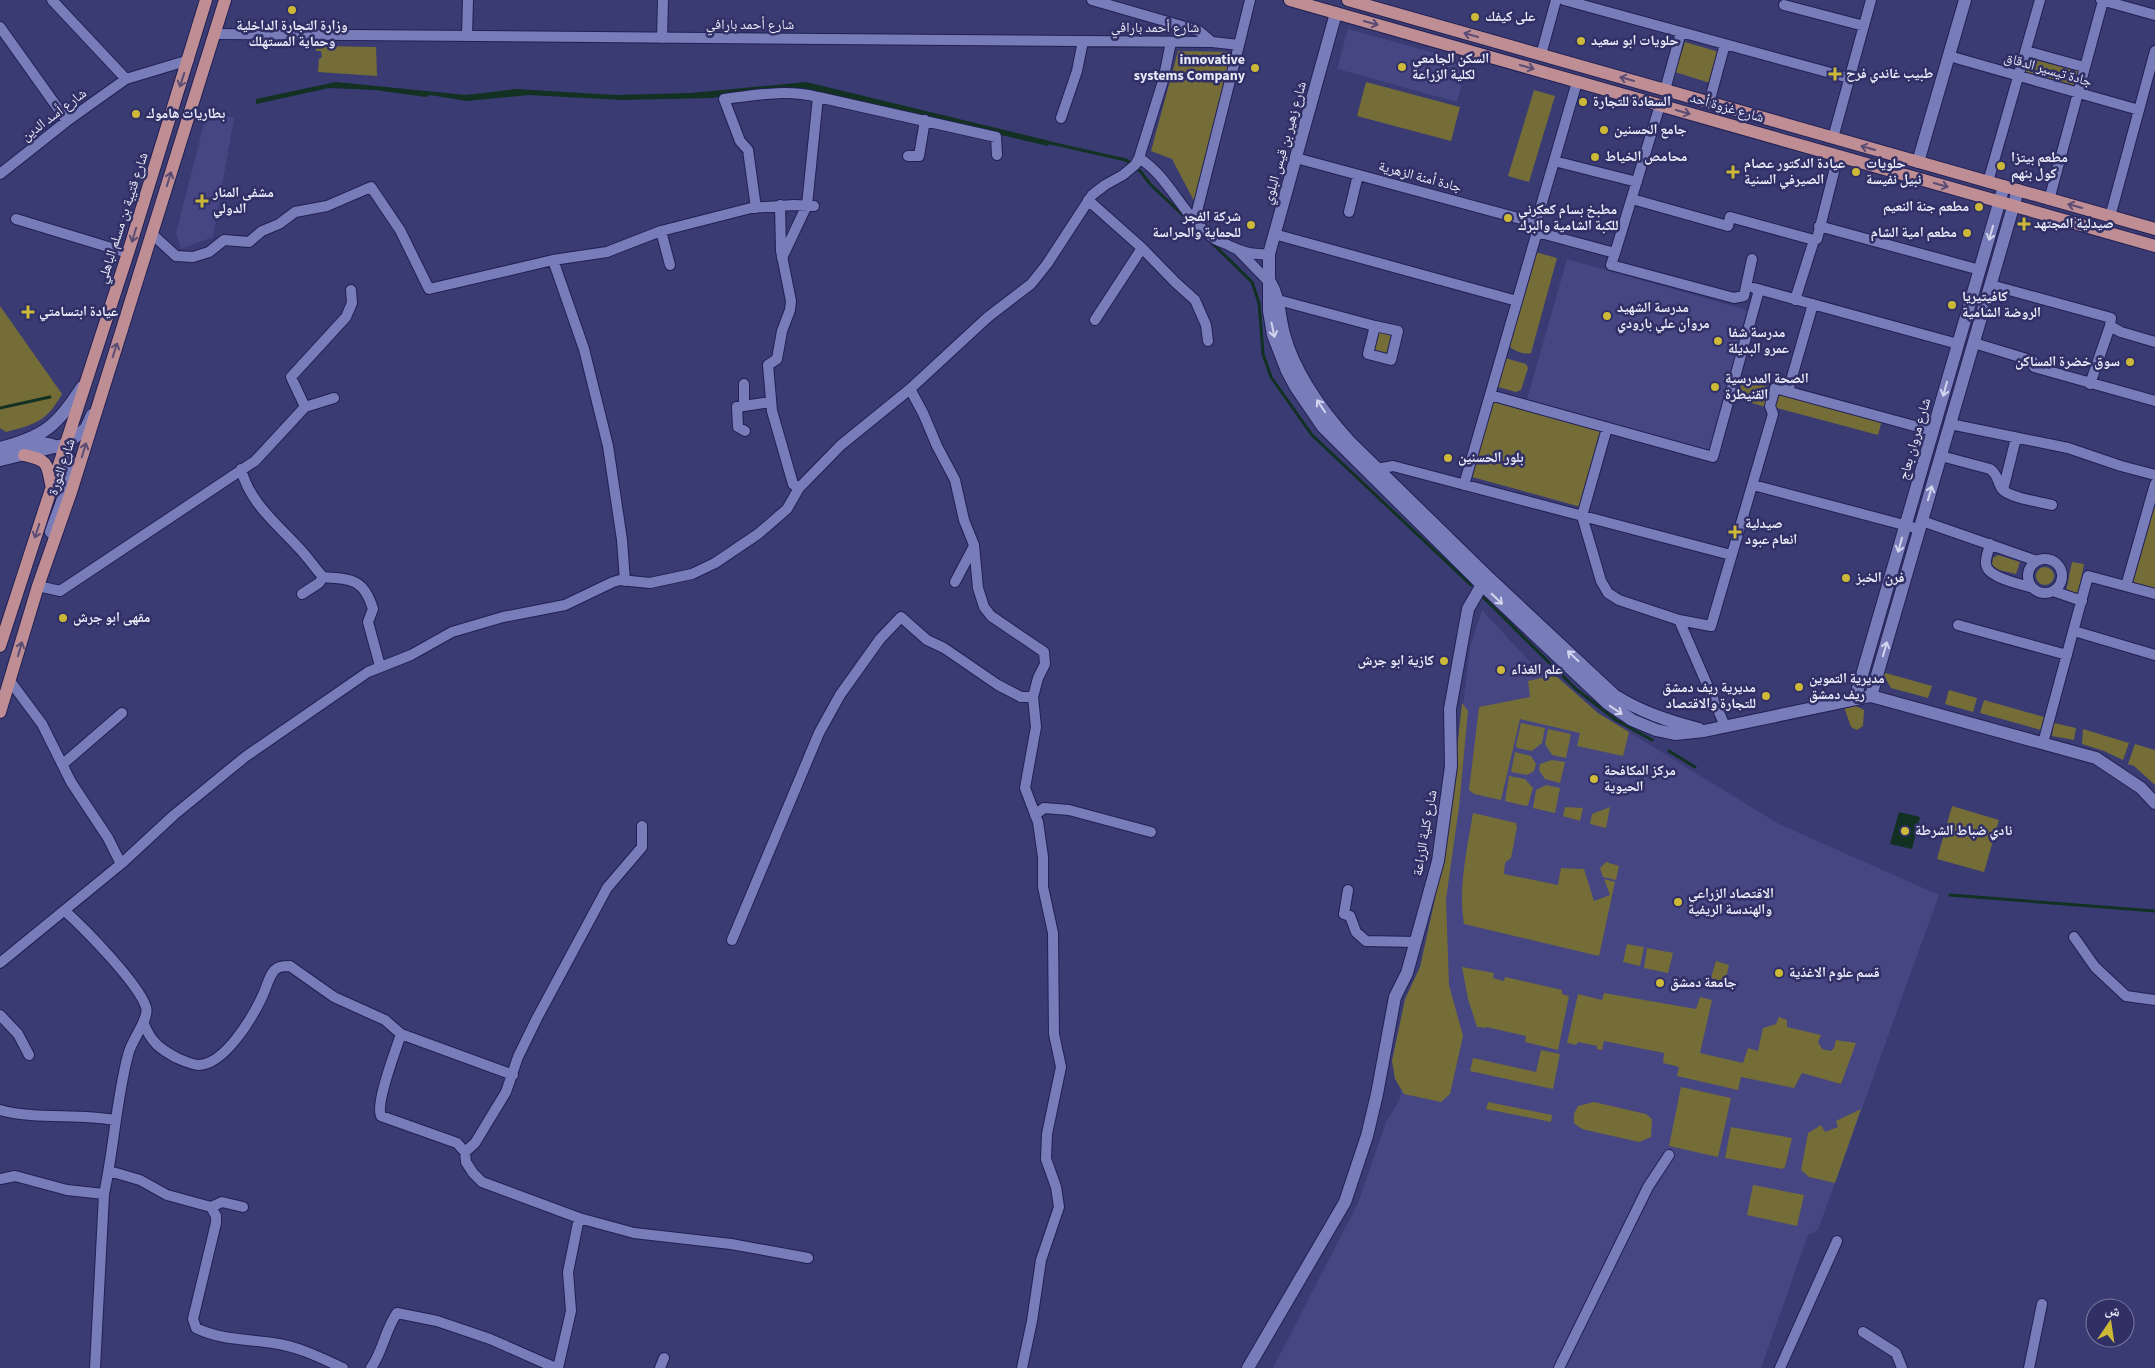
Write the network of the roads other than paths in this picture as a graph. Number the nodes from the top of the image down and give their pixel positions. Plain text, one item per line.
1 (52, 0) edge
2 (206, 0) edge
3 (225, 0) edge
4 (468, 0) edge
5 (663, 0) edge
6 (1092, 0) edge
7 (1250, 0) edge
8 (1290, 0) edge
9 (1348, 0) edge
10 (1556, 0) edge
11 (1564, 0) edge
12 (1871, 0) edge
13 (1965, 0) edge
14 (2040, 0) edge
15 (2102, 0) edge
16 (2143, 0) edge
17 (1784, 6) dead end
18 (2140, 11) junction
19 (1336, 13) junction
20 (2155, 15) edge
21 (1864, 26) junction
22 (0, 27) edge
23 (1681, 32) junction
24 (214, 34) junction
25 (468, 36) junction
26 (662, 38) junction
27 (1083, 41) junction
28 (1171, 42) junction
29 (1212, 42) junction
30 (1725, 44) junction
31 (1239, 45) junction
32 (2026, 51) junction
33 (2155, 51) edge
34 (1541, 55) junction
35 (1949, 56) junction
36 (189, 60) junction
37 (2084, 67) junction
38 (2019, 76) junction
39 (1849, 78) junction
40 (126, 79) junction
41 (1577, 82) junction
42 (1665, 90) junction
43 (2077, 92) junction
44 (818, 97) junction
45 (1709, 102) junction
46 (1660, 105) junction
47 (2139, 110) junction
48 (1061, 118) dead end
49 (925, 120) junction
50 (67, 121) junction
51 (1833, 138) junction
52 (997, 155) dead end
53 (908, 156) dead end
54 (1838, 156) junction
55 (1296, 158) junction
56 (1137, 161) junction
57 (1554, 161) junction
58 (1918, 162) junction
59 (0, 174) edge
60 (1358, 175) junction
61 (1637, 182) junction
62 (1988, 182) junction
63 (2004, 186) junction
64 (2018, 190) junction
65 (1632, 199) junction
66 (1088, 200) junction
67 (2049, 200) junction
68 (2000, 202) junction
69 (780, 205) junction
70 (810, 206) junction
71 (2014, 206) junction
72 (756, 208) junction
73 (1350, 212) dead end
74 (2110, 216) junction
75 (16, 219) dead end
76 (1195, 219) junction
77 (1820, 226) junction
78 (1536, 228) junction
79 (2155, 229) edge
80 (661, 231) junction
81 (152, 234) junction
82 (1274, 234) junction
83 (1814, 240) junction
84 (2155, 246) edge
85 (1142, 248) junction
86 (1237, 249) junction
87 (128, 253) junction
88 (1615, 253) junction
89 (1269, 254) junction
90 (782, 258) junction
91 (1752, 259) dead end
92 (553, 260) junction
93 (670, 265) dead end
94 (1980, 270) junction
95 (1269, 282) junction
96 (1991, 285) junction
97 (1746, 286) junction
98 (351, 290) dead end
99 (1759, 290) junction
100 (1278, 300) junction
101 (1796, 300) junction
102 (1517, 301) junction
103 (1813, 304) junction
104 (1095, 320) dead end
105 (1375, 326) dead end
106 (2110, 326) junction
107 (1208, 341) dead end
108 (2155, 342) edge
109 (1974, 343) junction
110 (1958, 344) junction
111 (88, 376) junction
112 (744, 384) dead end
113 (2090, 384) junction
114 (910, 389) junction
115 (1788, 391) junction
116 (1490, 396) junction
117 (100, 397) junction
118 (334, 398) dead end
119 (2155, 401) edge
120 (770, 402) junction
121 (744, 406) junction
122 (306, 407) junction
123 (1950, 424) junction
124 (1607, 428) junction
125 (745, 431) dead end
126 (1933, 431) junction
127 (2016, 438) junction
128 (62, 447) junction
129 (0, 448) edge
130 (21, 449) junction
131 (1941, 456) junction
132 (0, 460) edge
133 (241, 469) junction
134 (1377, 469) junction
135 (2155, 476) edge
136 (1464, 484) junction
137 (2155, 484) edge
138 (52, 485) junction
139 (1753, 485) junction
140 (799, 488) junction
141 (2003, 490) junction
142 (2052, 504) dead end
143 (1582, 516) junction
144 (1921, 525) junction
145 (1906, 526) junction
146 (1990, 544) junction
147 (974, 545) junction
148 (52, 546) junction
149 (1731, 555) junction
150 (2037, 561) junction
151 (323, 577) junction
152 (1484, 580) junction
153 (625, 582) junction
154 (955, 582) dead end
155 (38, 586) junction
156 (2126, 586) junction
157 (2033, 588) junction
158 (2053, 591) junction
159 (302, 594) dead end
160 (2155, 594) edge
161 (2082, 601) junction
162 (1678, 620) junction
163 (1958, 625) dead end
164 (2074, 631) junction
165 (0, 646) edge
166 (2067, 655) junction
167 (2155, 655) edge
168 (380, 666) junction
169 (10, 681) junction
170 (1872, 696) junction
171 (1033, 697) junction
172 (1855, 699) junction
173 (0, 712) edge
174 (122, 713) dead end
175 (1725, 726) junction
176 (2043, 743) junction
177 (64, 764) junction
178 (2155, 803) edge
179 (1036, 815) junction
180 (642, 826) dead end
181 (1151, 832) dead end
182 (121, 864) junction
183 (1348, 890) dead end
184 (65, 911) junction
185 (2074, 937) dead end
186 (732, 940) dead end
187 (1416, 942) junction
188 (0, 963) edge
189 (2155, 1000) edge
190 (0, 1014) edge
191 (144, 1024) junction
192 (401, 1034) junction
193 (29, 1055) dead end
194 (513, 1075) junction
195 (0, 1110) edge
196 (114, 1120) junction
197 (465, 1152) junction
198 (1669, 1154) dead end
199 (109, 1170) junction
200 (0, 1179) edge
201 (104, 1194) junction
202 (210, 1207) junction
203 (243, 1207) dead end
204 (579, 1218) junction
205 (1837, 1241) dead end
206 (808, 1258) dead end
207 (2042, 1304) dead end
208 (1863, 1332) dead end
209 (95, 1368) edge
210 (343, 1368) edge
211 (370, 1368) edge
212 (557, 1368) edge
213 (1022, 1368) edge
214 (1248, 1368) edge
215 (1559, 1368) edge
216 (1780, 1368) edge
217 (1902, 1368) edge
218 (2029, 1368) edge

1 - 40 street
2 - 36 main road, شارع قتيبة بن مسلم الباهلي
3 - 24 main road
4 - 25 street
5 - 26 street
6 - 29 street
7 - 31 street
8 - 19 main road, شارع غزوة أحد
34 -> 9 main road, شارع غزوة أحد
10 - 34 street
11 - 23 street
12 - 21 street
13 - 35 main road
14 - 32 street
15 - 18 street
15 - 37 street
16 - 18 street
17 - 21 street
18 - 20 street
19 -> 41 main road, شارع غزوة أحد
19 - 55 main road, شارع زهير بن قيس البلوي
21 - 39 street
22 - 50 street
23 - 30 street
23 - 42 street
24 - 25 street, شارع أحمد بارافي
81 -> 24 main road
25 - 26 street, شارع أحمد بارافي
26 - 27 street, شارع أحمد بارافي
27 - 28 street, شارع أحمد بارافي
27 - 48 street
28 - 29 street, شارع أحمد بارافي
28 - 56 street
29 - 31 street, شارع أحمد بارافي
30 - 39 street
30 - 45 street
31 - 76 street
32 - 37 street
32 - 38 street
33 - 47 street
42 -> 34 main road, شارع غزوة أحد
35 - 38 street, جادة تيسير الدقاق
35 - 58 main road
36 - 40 street, شارع أسد الدين
36 -> 87 main road, شارع قتيبة بن مسلم الباهلي
37 - 43 street
38 - 43 street, جادة تيسير الدقاق
38 - 62 street
39 - 51 street
40 - 50 street, شارع أسد الدين
41 - 46 main road, شارع غزوة أحد
41 - 57 street
42 - 45 main road, شارع غزوة أحد
43 - 47 street, جادة تيسير الدقاق
43 - 67 street
44 - 49 street
44 - 70 street
44 - 72 street
45 - 51 main road, شارع غزوة أحد
46 -> 54 main road, شارع غزوة أحد
46 - 61 street
47 - 74 street
49 - 52 street
49 - 53 street
50 - 59 street, شارع أسد الدين
58 -> 51 main road, شارع غزوة أحد
54 -> 68 main road, شارع غزوة أحد
54 - 77 street
55 - 60 street, جادة أمنة الزهرية
55 - 82 main road, شارع زهير بن قيس البلوي
56 - 66 street
56 - 76 street
57 - 61 street
57 - 78 street
58 - 62 main road, شارع غزوة أحد
60 - 73 street
60 - 78 street, جادة أمنة الزهرية
61 - 65 street
62 - 63 main road, شارع غزوة أحد
63 - 64 main road, شارع غزوة أحد
63 - 68 main road, شارع مروان بعاج
64 - 67 main road, شارع غزوة أحد
64 - 71 main road
65 - 83 street
65 - 88 street
66 - 85 street
66 - 114 street
74 -> 67 main road, شارع غزوة أحد
68 - 71 main road, شارع غزوة أحد
68 -> 94 main road, شارع مروان بعاج
69 - 70 street
69 - 72 street
69 - 90 street
70 - 90 street
71 - 84 main road, شارع غزوة أحد
71 - 96 main road
72 - 80 street
74 - 79 main road, شارع غزوة أحد
75 - 87 street
76 - 86 street
77 - 83 street
77 - 94 street
78 - 88 street, جادة أمنة الزهرية
78 - 102 street
80 - 92 street
80 - 93 street
81 - 92 street
117 -> 81 main road
82 - 89 main road, شارع زهير بن قيس البلوي
82 - 102 street
83 - 101 street
85 - 104 street
85 - 107 street
86 - 89 street
86 - 95 street
87 - 111 main road, شارع قتيبة بن مسلم الباهلي
88 - 97 street
89 - 95 main road, شارع زهير بن قيس البلوي
90 - 120 street
91 - 97 street
92 - 153 street
94 - 110 main road, شارع مروان بعاج
95 - 100 main road
95 -> 152 main road, شارع زهير بن قيس البلوي
96 - 106 street
96 - 109 main road
97 - 99 street
98 - 122 street
99 - 101 street
99 - 124 street
100 - 105 street
134 -> 100 main road
101 - 103 street
102 - 116 street
103 - 110 street
103 - 115 street
106 - 108 street
106 - 113 street
109 - 113 street
109 - 123 main road
110 -> 126 main road, شارع مروان بعاج
111 - 128 main road, شارع قتيبة بن مسلم الباهلي
111 - 130 main road
112 - 121 street
113 - 119 street
114 - 140 street
114 - 147 street
115 - 126 street
115 - 139 street
116 - 124 street
116 - 136 street
117 - 128 main road
148 -> 117 main road, شارع الثورة
118 - 122 street
120 - 121 street
120 - 140 street
121 - 125 street
122 - 133 street
123 - 127 street
123 - 131 main road
124 - 143 street
126 - 145 main road, شارع مروان بعاج
127 - 135 street
127 - 141 street
128 - 130 main road
128 - 138 main road, شارع الثورة
128 - 148 main road
129 - 130 main road
130 - 132 main road
130 - 138 main road
131 - 141 street
144 -> 131 main road
133 - 151 street
133 - 155 street
134 - 136 street
134 - 152 main road
136 - 143 street
137 - 156 street
138 -> 165 main road
139 - 145 street
139 - 149 street
140 - 153 street
141 - 142 street
143 - 149 street
143 - 162 street
144 - 145 street
144 - 146 street
170 -> 144 main road
145 -> 172 main road, شارع مروان بعاج
146 - 150 street
146 - 157 street
147 - 154 street
147 - 171 street
148 - 155 main road
149 - 162 street
150 - 157 street
150 - 158 street
151 - 159 street
151 - 168 street
152 - 175 main road
152 - 187 main road, شارع كلية الزراعة
153 - 168 street
169 -> 155 main road
156 - 160 street
156 - 161 street
157 - 158 street
158 - 161 street
161 - 164 street
162 - 175 street
163 - 166 street
164 - 166 street
164 - 167 street
166 - 176 street
168 - 182 street
169 - 173 main road
169 - 177 street
170 - 172 main road
170 - 176 main road
171 - 179 street
171 - 186 street
172 - 175 main road
174 - 177 street
176 - 178 main road
177 - 182 street
179 - 181 street
179 - 213 street
180 - 194 street
182 - 184 street
183 - 187 street
184 - 188 street
184 - 191 street
185 - 189 street
187 - 214 main road, شارع كلية الزراعة
190 - 193 street
191 - 192 street
191 - 196 street
192 - 194 street
192 - 197 street
194 - 197 street
195 - 196 street
196 - 199 street
197 - 204 street
198 - 215 street
199 - 201 street
199 - 202 street
200 - 201 street
201 - 209 street
202 - 203 street
202 - 210 street
204 - 206 street
204 - 212 street
205 - 216 street
207 - 218 street
208 - 217 street
211 - 212 street

